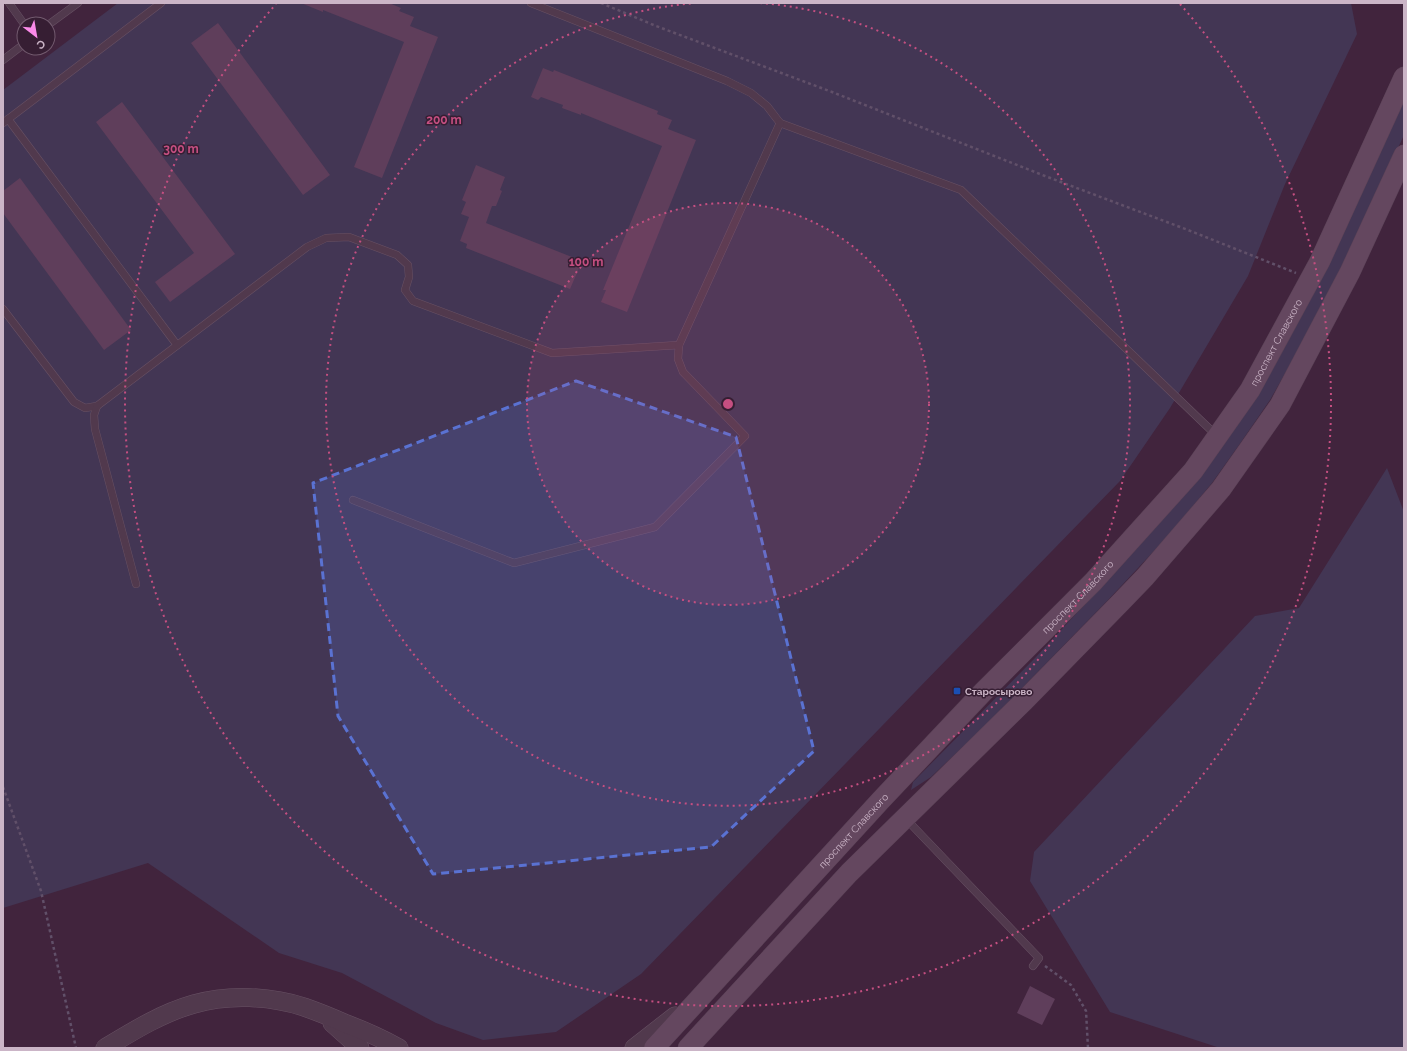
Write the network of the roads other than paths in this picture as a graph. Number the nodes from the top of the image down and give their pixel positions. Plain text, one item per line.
1 (9, 3) edge
2 (78, 3) edge
3 (161, 3) edge
4 (531, 3) edge
5 (18, 16) edge
6 (56, 19) edge
7 (16, 50) edge
8 (3, 60) edge
9 (1404, 77) edge
10 (6, 121) edge
11 (780, 123) junction
12 (1404, 155) edge
13 (3, 309) edge
14 (177, 345) junction
15 (679, 345) junction
16 (97, 406) junction
17 (1217, 436) junction
18 (353, 500) dead end
19 (136, 584) dead end
20 (905, 818) junction
21 (1035, 963) road end
22 (700, 997) junction
23 (321, 1013) junction
24 (718, 1016) junction
25 (105, 1048) edge
26 (360, 1048) edge
27 (399, 1048) edge
28 (634, 1048) edge
29 (654, 1048) edge
30 (688, 1048) edge
31 (694, 1048) edge

1 - 5 lane
2 - 6 lane
3 - 10 lane
4 - 11 lane
7 - 8 lane
9 - 17 main road, проспект Славского
10 - 14 lane
11 - 15 lane
11 - 17 lane
12 - 20 main road
13 - 16 lane
14 - 15 lane
14 - 16 lane
15 - 18 lane
16 - 19 lane
17 - 22 main road, проспект Славского
20 - 21 lane
20 - 24 main road
22 - 28 street
22 - 29 main road, проспект Славского
23 - 25 street
23 - 26 street
23 - 27 street
24 - 30 main road
24 - 31 street

